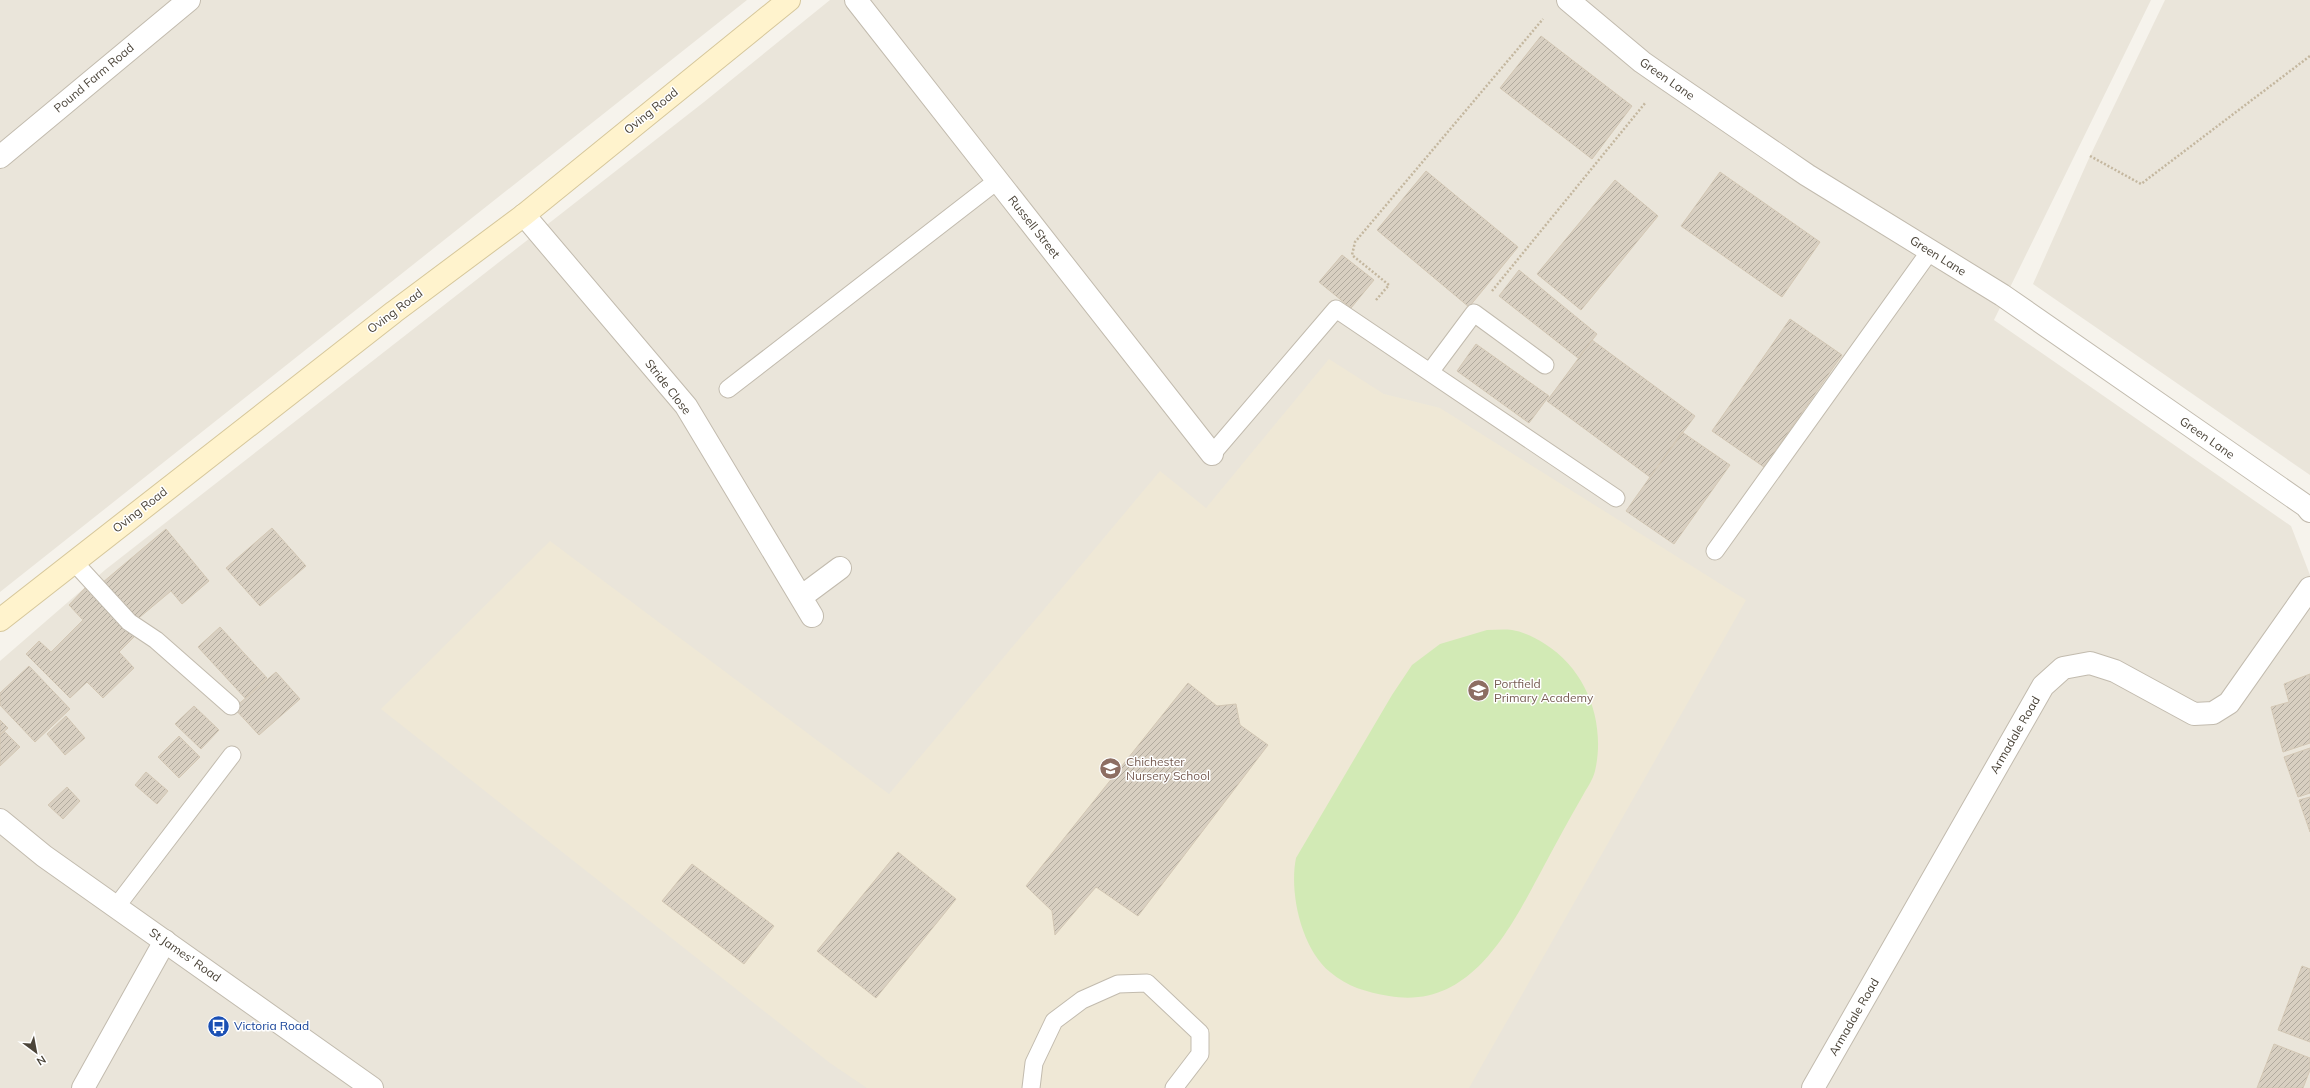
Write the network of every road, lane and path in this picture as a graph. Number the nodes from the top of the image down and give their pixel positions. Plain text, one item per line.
1 (189, 0) edge
2 (789, 0) edge
3 (856, 0) edge
4 (1568, 0) edge
5 (1543, 18) dead end
6 (2310, 56) edge
7 (1665, 78) junction
8 (2090, 156) dead end
9 (0, 157) edge
10 (998, 180) junction
11 (524, 215) junction
12 (1930, 251) junction
13 (1474, 313) junction
14 (1358, 322) junction
15 (1545, 365) dead end
16 (1430, 372) junction
17 (728, 389) dead end
18 (1212, 454) joint
19 (1616, 498) dead end
20 (2310, 511) edge
21 (1715, 551) dead end
22 (74, 562) junction
23 (840, 568) dead end
24 (2310, 588) edge
25 (801, 597) junction
26 (812, 616) dead end
27 (0, 620) edge
28 (231, 706) dead end
29 (232, 755) dead end
30 (0, 820) edge
31 (116, 907) junction
32 (165, 942) junction
33 (83, 1088) edge
34 (372, 1088) edge
35 (1031, 1088) edge
36 (1174, 1088) edge
37 (1813, 1088) edge

1 - 9 street, Pound Farm Road
2 - 11 main road, Oving Road
3 - 10 street, Russell Street
4 - 7 street, Green Lane
5 - 14 path
6 - 8 path
7 - 12 street, Green Lane
7 - 13 path
10 - 17 lane
10 - 18 street, Russell Street
11 - 22 main road, Oving Road
11 - 25 street, Stride Close
12 - 20 street, Green Lane
12 - 21 lane
13 - 15 lane
13 - 16 lane
14 - 16 lane
14 - 18 lane
16 - 19 lane
22 - 27 main road, Oving Road
22 - 28 lane
23 - 25 street
24 - 37 street, Armadale Road
25 - 26 street, Stride Close
29 - 31 lane
30 - 31 street, St James' Road
31 - 32 street, St James' Road
32 - 33 street
32 - 34 street, St James' Road
35 - 36 lane

